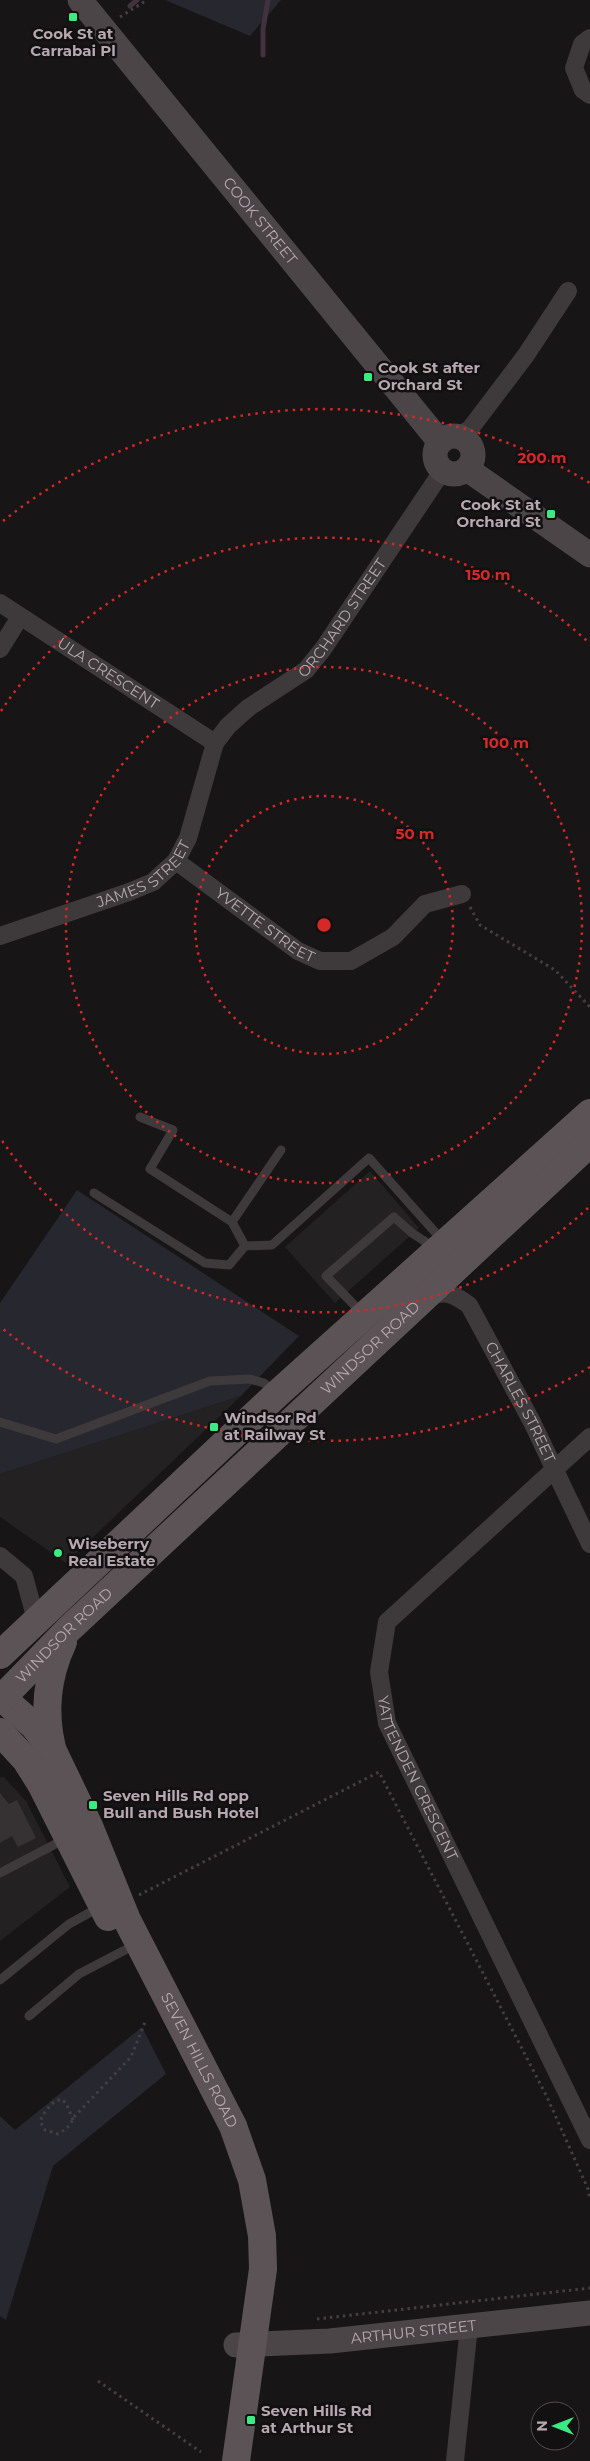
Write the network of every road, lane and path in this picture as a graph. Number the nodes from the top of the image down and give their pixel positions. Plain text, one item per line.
1 (80, 0) edge
2 (147, 0) edge
3 (120, 17) dead end
4 (586, 41) edge
5 (590, 95) edge
6 (568, 291) dead end
7 (449, 439) junction
8 (457, 471) junction
9 (590, 555) edge
10 (0, 603) edge
11 (20, 617) junction
12 (0, 649) edge
13 (215, 743) junction
14 (176, 861) junction
15 (462, 894) joint
16 (0, 936) edge
17 (590, 1008) edge
18 (590, 1113) edge
19 (140, 1117) dead end
20 (590, 1143) edge
21 (281, 1150) dead end
22 (94, 1194) dead end
23 (232, 1222) junction
24 (245, 1246) junction
25 (440, 1246) junction
26 (424, 1297) junction
27 (364, 1315) junction
28 (276, 1394) junction
29 (0, 1422) edge
30 (590, 1437) edge
31 (558, 1466) junction
32 (590, 1544) edge
33 (0, 1556) edge
34 (36, 1620) junction
35 (0, 1628) edge
36 (69, 1629) junction
37 (0, 1655) edge
38 (1, 1698) edge
39 (0, 1732) edge
40 (52, 1751) junction
41 (68, 1838) junction
42 (0, 1873) edge
43 (134, 1898) dead end
44 (103, 1905) junction
45 (125, 1950) junction
46 (0, 1980) edge
47 (29, 2016) dead end
48 (145, 2022) dead end
49 (73, 2120) junction
50 (590, 2140) edge
51 (590, 2200) edge
52 (590, 2288) edge
53 (590, 2313) edge
54 (315, 2319) dead end
55 (469, 2326) junction
56 (245, 2345) junction
57 (98, 2381) dead end
58 (211, 2456) edge
59 (236, 2461) edge
60 (455, 2461) edge

1 - 7 main road, COOK STREET
2 - 3 path
4 - 5 street
6 - 7 street
7 - 8 main road
7 - 8 main road
8 - 9 main road
8 - 13 street, ORCHARD STREET
10 - 11 street, ULA CRESCENT
11 - 12 street
11 - 13 street, ULA CRESCENT
13 - 14 street, JAMES STREET
14 - 15 street, YVETTE STREET
14 - 16 street, JAMES STREET
15 - 17 path
18 - 25 main road, WINDSOR ROAD
19 - 23 lane
20 - 26 main road, WINDSOR ROAD
21 - 23 lane
22 - 24 lane
23 - 24 lane
24 - 25 lane
25 - 27 main road, WINDSOR ROAD
25 - 27 lane
26 - 31 street, CHARLES STREET
26 - 36 main road, WINDSOR ROAD
27 - 28 main road, WINDSOR ROAD
28 - 29 lane
28 - 34 main road, WINDSOR ROAD
30 - 31 street, YATTENDEN CRESCENT
31 - 32 street, CHARLES STREET
31 - 50 street, YATTENDEN CRESCENT
33 - 34 street
34 - 35 main road
34 - 37 main road, WINDSOR ROAD
36 - 38 main road, WINDSOR ROAD
36 - 40 main road
38 - 40 main road, SEVEN HILLS ROAD
39 - 41 main road, SEVEN HILLS ROAD
40 - 56 main road, SEVEN HILLS ROAD
41 - 42 lane
41 - 44 main road, SEVEN HILLS ROAD
43 - 51 path
44 - 45 main road, SEVEN HILLS ROAD
44 - 46 lane
45 - 47 lane
45 - 56 main road, SEVEN HILLS ROAD
48 - 49 path
49 - 49 path
52 - 54 path
53 - 55 main road, ARTHUR STREET
55 - 56 main road, ARTHUR STREET
55 - 60 street
56 - 58 main road, SEVEN HILLS ROAD
56 - 59 main road, SEVEN HILLS ROAD
57 - 58 path

